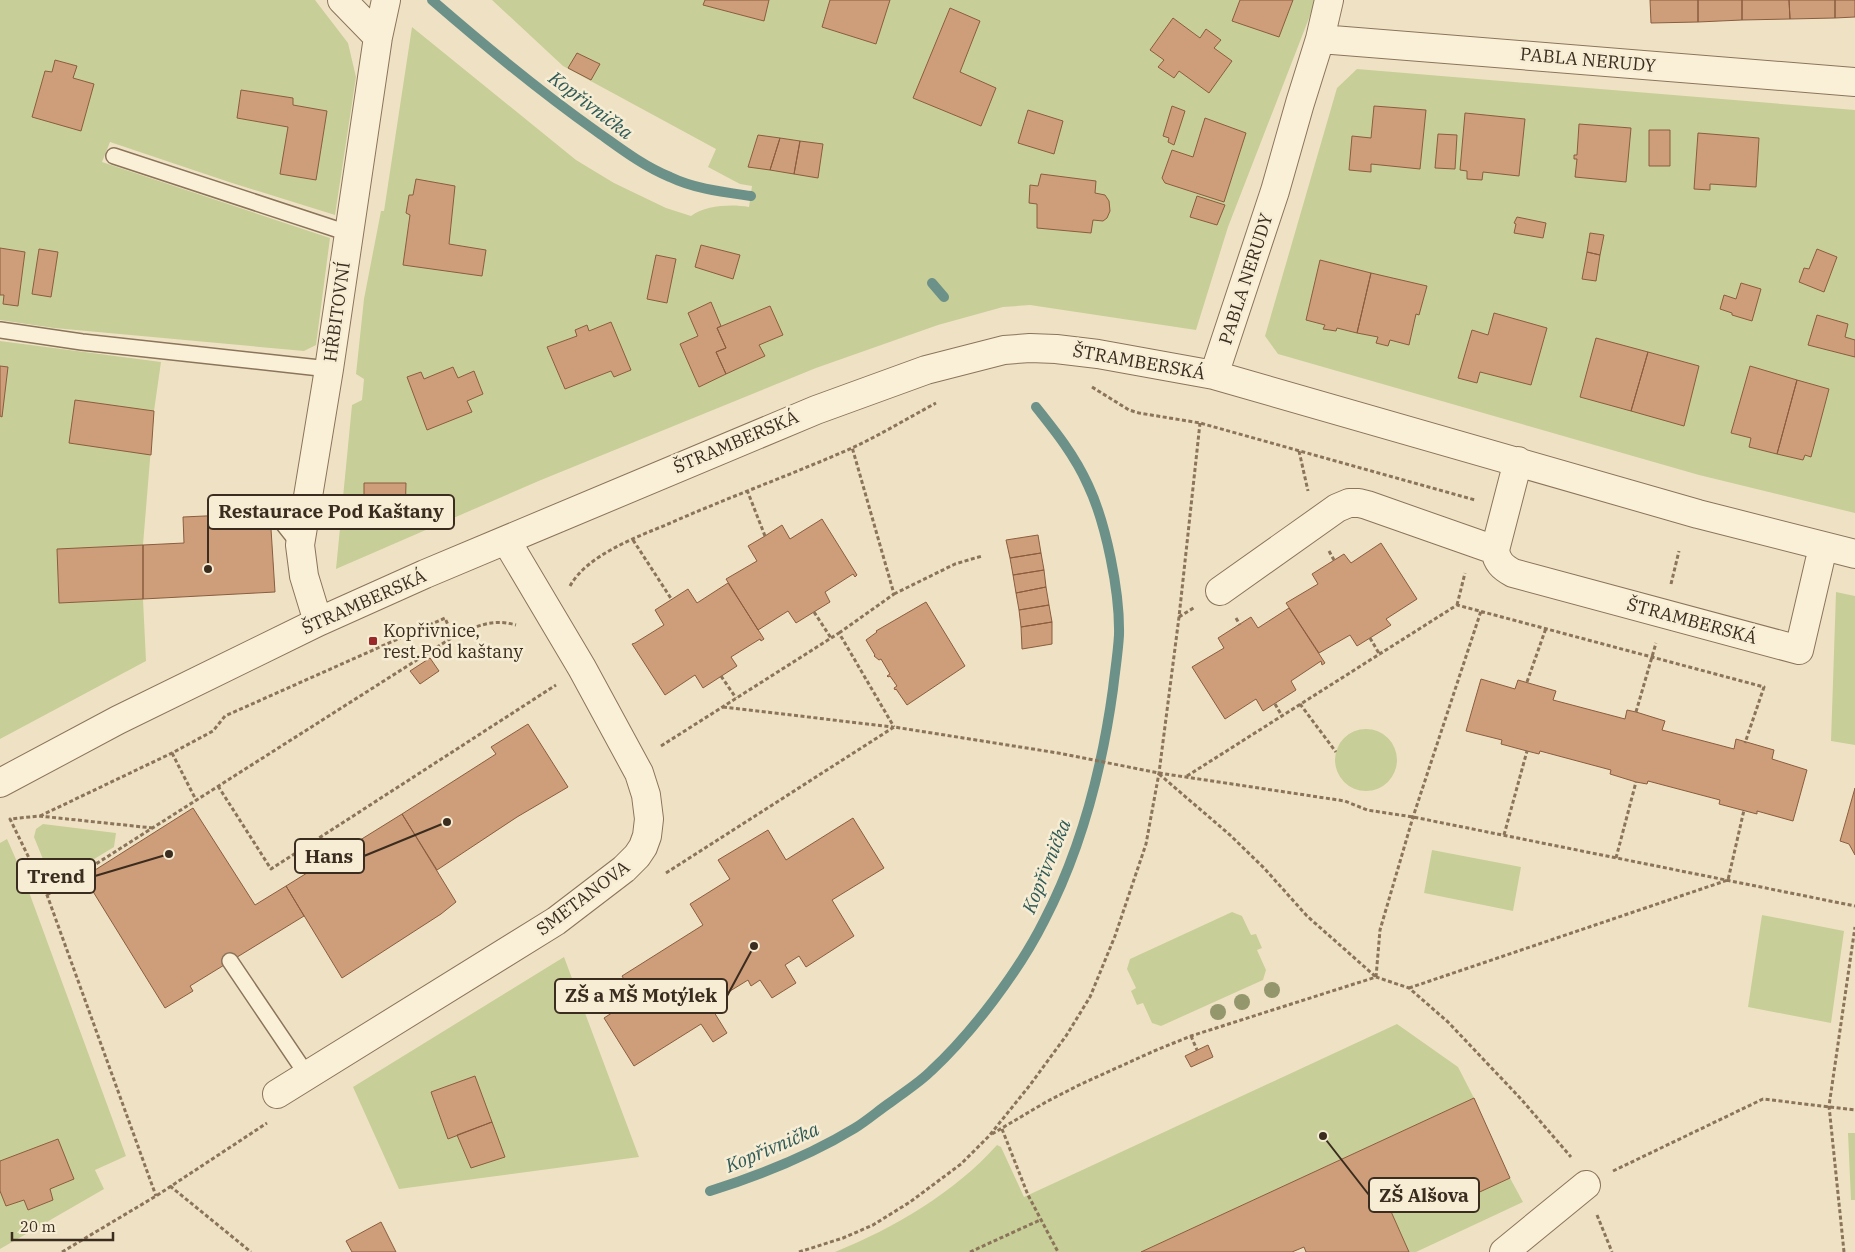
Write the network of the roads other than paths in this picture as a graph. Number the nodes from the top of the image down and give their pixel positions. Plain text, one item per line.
1 (342, 0) edge
2 (386, 0) edge
3 (1329, 0) edge
4 (378, 37) junction
5 (1320, 39) junction
6 (1855, 82) edge
7 (114, 156) dead end
8 (348, 233) junction
9 (0, 330) edge
10 (328, 370) junction
11 (1214, 375) junction
12 (1518, 461) junction
13 (273, 504) dead end
14 (506, 540) junction
15 (300, 544) junction
16 (1823, 547) junction
17 (1495, 550) junction
18 (1855, 554) edge
19 (1220, 591) dead end
20 (318, 622) junction
21 (0, 783) edge
22 (230, 961) dead end
23 (307, 1075) junction
24 (277, 1094) dead end
25 (1586, 1186) road end
26 (1504, 1252) edge

1 - 4 street
2 - 4 street, HŘBITOVNÍ
3 - 5 street, PABLA NERUDY
4 - 8 street, HŘBITOVNÍ
5 - 6 street, PABLA NERUDY
5 - 11 street, PABLA NERUDY
7 - 8 lane
8 - 10 street, HŘBITOVNÍ
9 - 10 lane
10 - 15 street, HŘBITOVNÍ
11 - 12 street, ŠTRAMBERSKÁ
11 - 14 street, ŠTRAMBERSKÁ
12 - 16 street, ŠTRAMBERSKÁ
12 - 17 street
13 - 15 lane
14 - 20 street, ŠTRAMBERSKÁ
14 - 23 street, SMETANOVA
15 - 20 street, HŘBITOVNÍ
16 - 17 street, ŠTRAMBERSKÁ
16 - 18 street, ŠTRAMBERSKÁ
17 - 19 street
20 - 21 street, ŠTRAMBERSKÁ
22 - 23 lane
23 - 24 street, SMETANOVA
25 - 26 street

